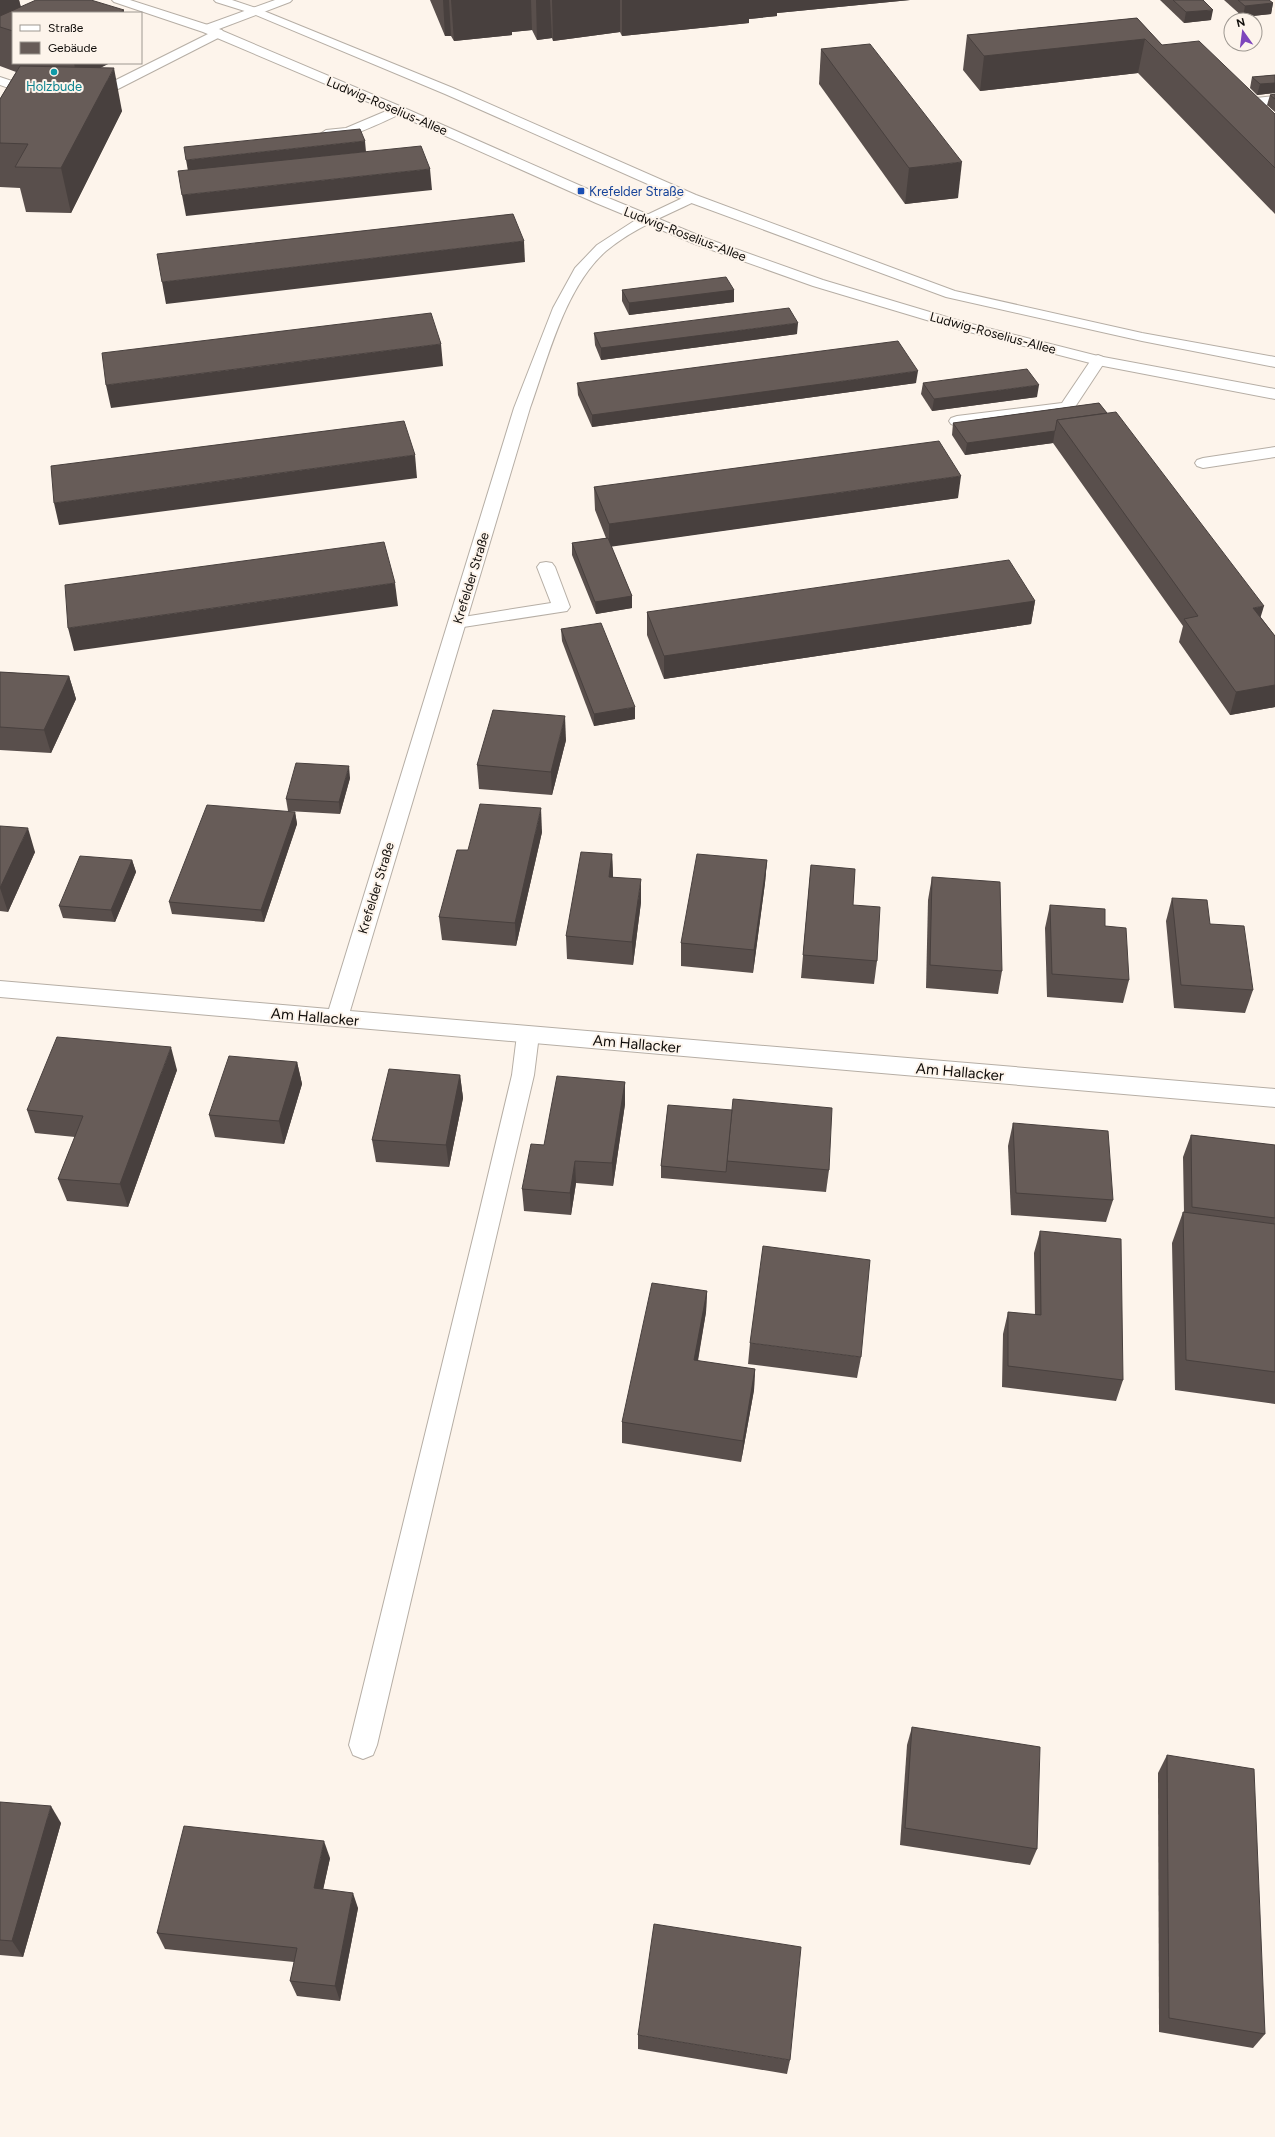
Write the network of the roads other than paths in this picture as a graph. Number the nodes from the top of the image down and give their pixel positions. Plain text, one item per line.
1 (118, 0) edge
2 (220, 0) edge
3 (286, 0) edge
4 (255, 11) junction
5 (212, 31) junction
6 (0, 81) edge
7 (52, 89) edge
8 (75, 90) edge
9 (1275, 100) edge
10 (1256, 102) edge
11 (398, 110) junction
12 (311, 136) edge
13 (691, 198) junction
14 (648, 219) junction
15 (1098, 360) junction
16 (1275, 362) edge
17 (1275, 394) edge
18 (958, 422) edge
19 (1275, 452) edge
20 (1203, 463) dead end
21 (546, 567) dead end
22 (457, 623) junction
23 (0, 989) edge
24 (337, 1018) junction
25 (528, 1035) junction
26 (1275, 1098) edge
27 (363, 1745) dead end

1 - 5 main road, Ludwig-Roselius-Allee
2 - 4 main road, Ludwig-Roselius-Allee
3 - 4 main road
4 - 5 main road
4 - 13 main road, Ludwig-Roselius-Allee
5 - 8 main road
5 - 11 main road, Ludwig-Roselius-Allee
6 - 7 main road
9 - 10 main road
11 - 12 main road
11 - 14 main road, Ludwig-Roselius-Allee
13 - 14 main road, Krefelder Straße
13 - 16 main road, Ludwig-Roselius-Allee
14 - 15 main road, Ludwig-Roselius-Allee
14 - 22 main road, Krefelder Straße
15 - 17 main road, Ludwig-Roselius-Allee
15 - 18 main road
19 - 20 main road
21 - 22 main road
22 - 24 main road, Krefelder Straße
23 - 24 main road, Am Hallacker
24 - 25 main road, Am Hallacker
25 - 26 main road, Am Hallacker
25 - 27 main road

